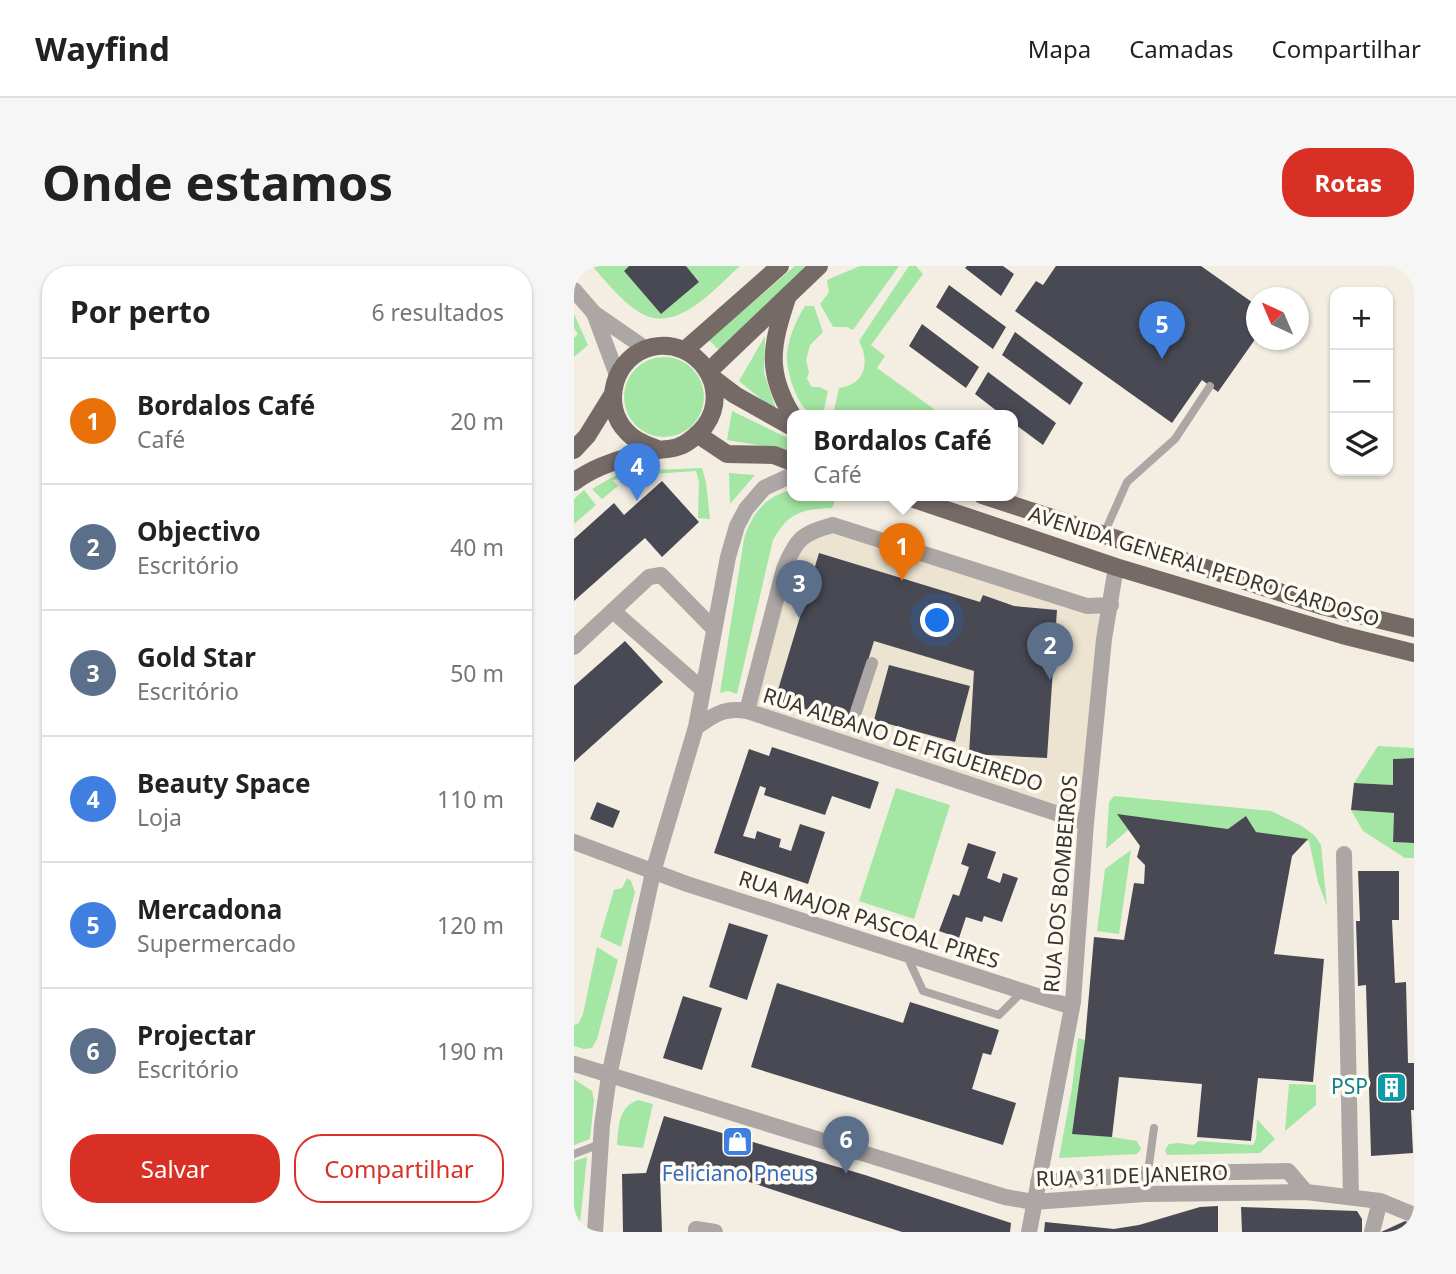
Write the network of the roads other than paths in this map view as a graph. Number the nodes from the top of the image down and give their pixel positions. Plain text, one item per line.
1 (780, 266) edge
2 (819, 266) edge
3 (574, 290) edge
4 (788, 294) junction
5 (594, 313) junction
6 (646, 349) junction
7 (685, 350) junction
8 (709, 374) junction
9 (617, 375) junction
10 (1210, 386) dead end
11 (612, 394) junction
12 (789, 410) edge
13 (787, 424) edge
14 (697, 434) junction
15 (574, 450) edge
16 (660, 450) junction
17 (787, 459) edge
18 (787, 477) edge
19 (574, 482) edge
20 (920, 501) edge
21 (1000, 501) edge
22 (1103, 536) junction
23 (1116, 567) junction
24 (1111, 605) junction
25 (613, 611) junction
26 (713, 628) junction
27 (1414, 628) edge
28 (574, 647) edge
29 (1414, 653) edge
30 (872, 663) dead end
31 (703, 690) junction
32 (747, 712) junction
33 (852, 724) dead end
34 (696, 727) junction
35 (1086, 823) junction
36 (574, 842) edge
37 (1344, 855) dead end
38 (653, 872) junction
39 (906, 954) junction
40 (1023, 991) junction
41 (1072, 1007) junction
42 (574, 1063) edge
43 (609, 1076) junction
44 (1154, 1128) dead end
45 (600, 1144) junction
46 (574, 1154) edge
47 (1148, 1174) junction
48 (1038, 1182) junction
49 (1306, 1192) junction
50 (1145, 1194) junction
51 (1351, 1197) junction
52 (1380, 1201) junction
53 (1033, 1202) junction
54 (1414, 1215) edge
55 (595, 1232) edge
56 (696, 1232) edge
57 (715, 1232) edge
58 (1029, 1232) edge
59 (1372, 1232) edge

1 - 7 main road
2 - 4 main road
3 - 5 street
4 - 8 main road
4 - 12 main road
5 - 6 street
5 - 9 street
6 - 7 main road
6 - 9 main road
7 - 8 main road
8 - 13 main road
8 - 14 main road
9 - 11 main road
10 - 22 lane
11 - 15 main road
11 - 16 main road
14 - 16 main road
14 - 17 main road
16 - 19 main road
18 - 26 street
20 - 23 main road, AVENIDA GENERAL PEDRO CARDOSO
21 - 22 main road, AVENIDA GENERAL PEDRO CARDOSO
22 - 27 main road, AVENIDA GENERAL PEDRO CARDOSO
23 - 24 street, RUA DOS BOMBEIROS
23 - 29 main road, AVENIDA GENERAL PEDRO CARDOSO
24 - 32 street
24 - 35 street, RUA DOS BOMBEIROS
25 - 26 street
25 - 28 street
25 - 31 street
26 - 31 street
30 - 33 street
31 - 34 street
32 - 34 street
32 - 35 street, RUA ALBANO DE FIGUEIREDO
34 - 38 street
35 - 41 street, RUA DOS BOMBEIROS
36 - 38 street, RUA MAJOR PASCOAL PIRES
37 - 51 street
38 - 39 street, RUA MAJOR PASCOAL PIRES
38 - 43 street
39 - 40 street, RUA MAJOR PASCOAL PIRES
39 - 40 lane
40 - 41 street, RUA MAJOR PASCOAL PIRES
41 - 48 street, RUA DOS BOMBEIROS
42 - 43 street, RUA 31 DE JANEIRO
43 - 45 street
43 - 53 street, RUA 31 DE JANEIRO
44 - 47 lane
45 - 46 lane
45 - 55 street
47 - 48 street
47 - 49 street
47 - 50 lane
48 - 53 street, RUA DOS BOMBEIROS
49 - 50 street, RUA 31 DE JANEIRO
49 - 51 street, RUA 31 DE JANEIRO
50 - 53 street, RUA 31 DE JANEIRO
51 - 52 street, RUA 31 DE JANEIRO
52 - 54 street, RUA 31 DE JANEIRO
52 - 59 street
53 - 58 street, RUA DOS BOMBEIROS
56 - 57 street

